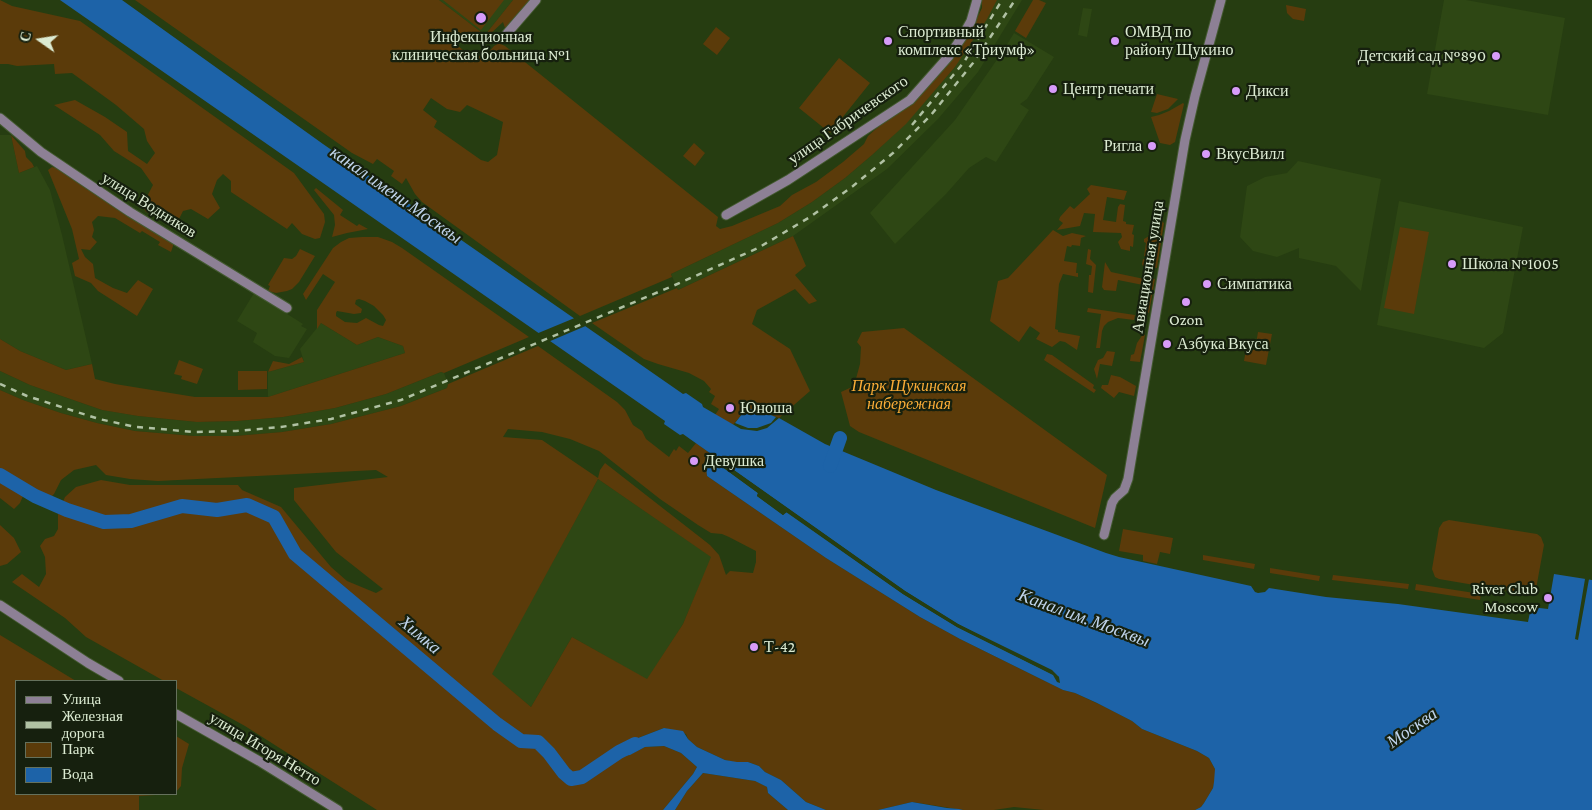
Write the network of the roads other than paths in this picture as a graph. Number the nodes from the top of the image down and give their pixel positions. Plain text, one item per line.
1 (536, 0) edge
2 (977, 0) edge
3 (1221, 0) edge
4 (504, 37) dead end
5 (0, 118) edge
6 (726, 215) dead end
7 (287, 308) dead end
8 (1104, 535) dead end
9 (0, 605) edge
10 (117, 680) edge
11 (178, 715) edge
12 (338, 810) edge

1 - 4 street
2 - 6 street, улица Габричевского
3 - 8 street, Авиационная улица
5 - 7 street, улица Водников
9 - 10 street
11 - 12 street, улица Игоря Нетто

